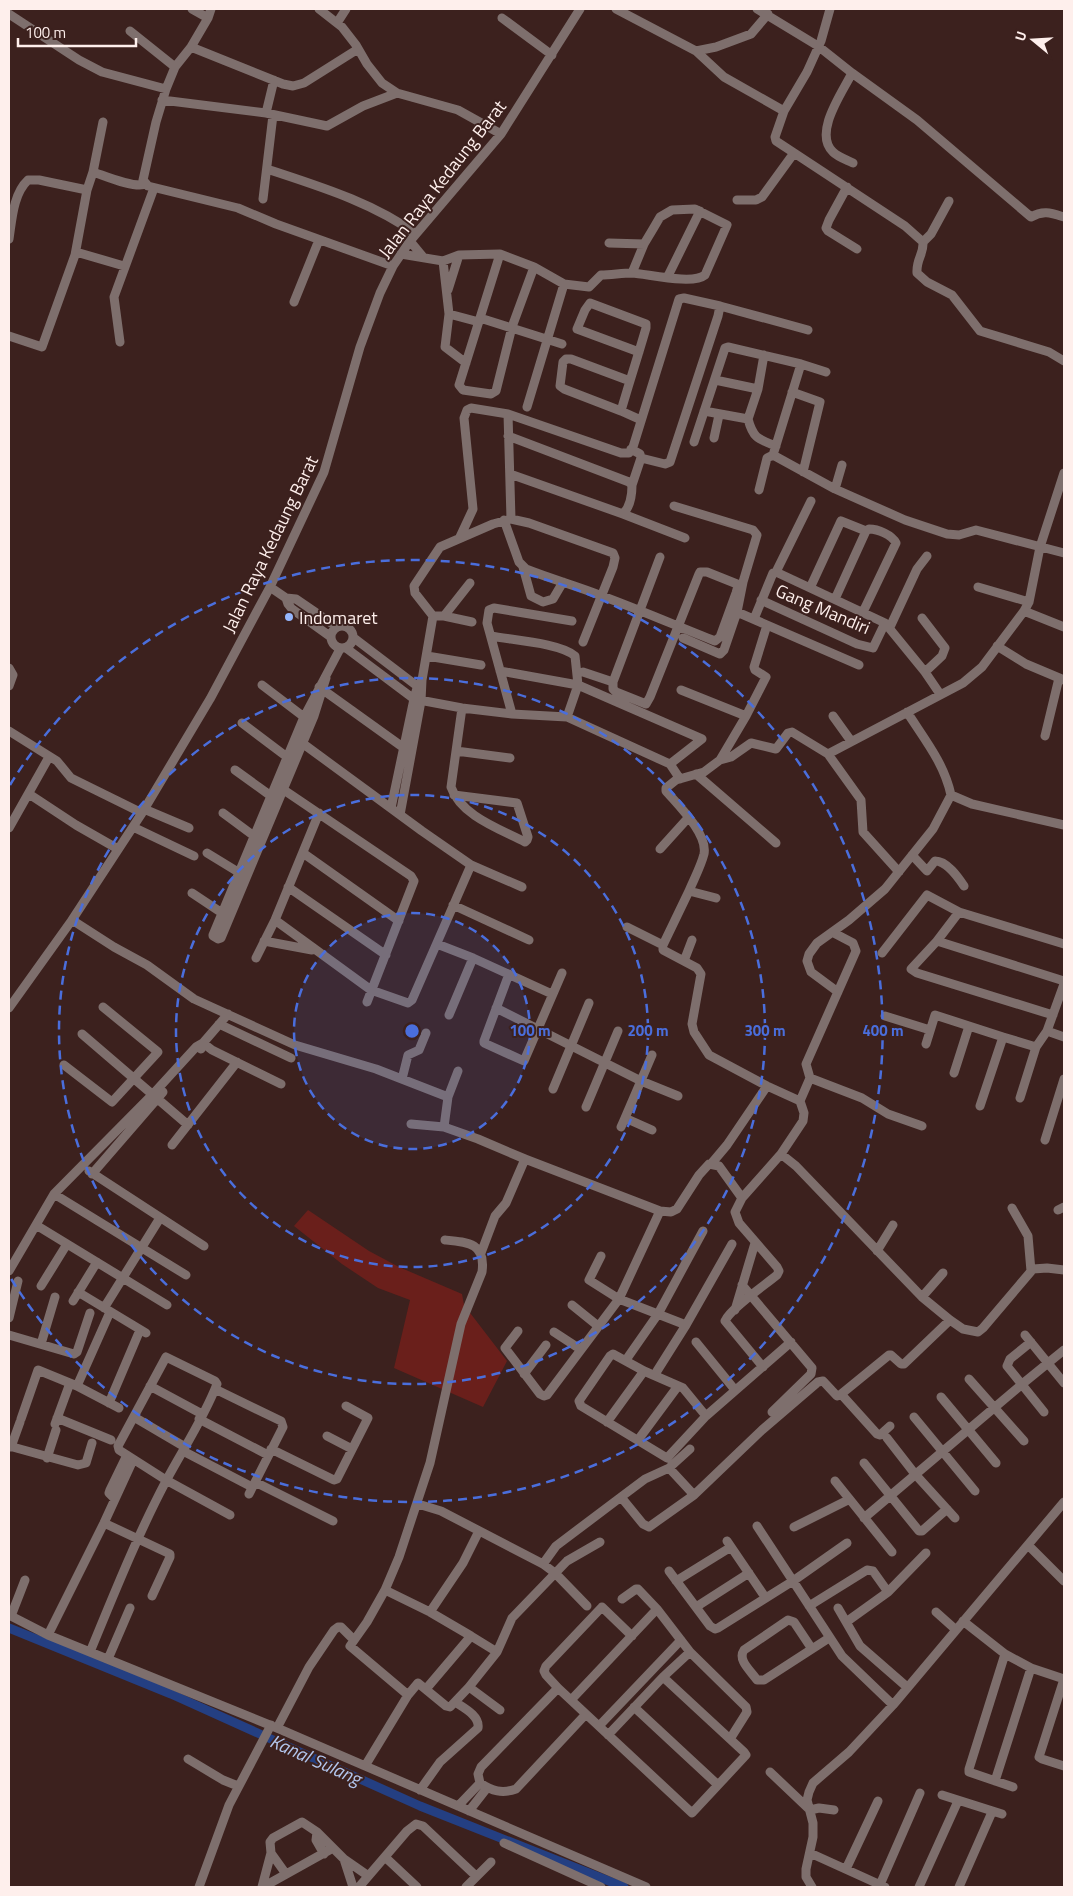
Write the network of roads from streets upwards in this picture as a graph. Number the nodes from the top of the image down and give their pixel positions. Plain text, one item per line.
1 (192, 9) edge
2 (319, 9) edge
3 (346, 9) edge
4 (580, 9) edge
5 (616, 9) edge
6 (757, 9) edge
7 (830, 9) edge
8 (210, 13) edge
9 (9, 14) edge
10 (768, 14) junction
11 (502, 18) dead end
12 (337, 23) junction
13 (130, 31) dead end
14 (818, 46) junction
15 (191, 47) junction
16 (358, 49) junction
17 (696, 51) junction
18 (552, 55) junction
19 (175, 67) junction
20 (852, 73) junction
21 (274, 80) junction
22 (166, 89) junction
23 (397, 93) junction
24 (162, 100) junction
25 (784, 112) junction
26 (269, 114) junction
27 (103, 122) dead end
28 (501, 134) junction
29 (794, 153) junction
30 (853, 163) dead end
31 (267, 169) junction
32 (93, 172) junction
33 (150, 186) junction
34 (847, 187) junction
35 (87, 190) junction
36 (263, 199) dead end
37 (737, 200) dead end
38 (949, 200) dead end
39 (700, 211) junction
40 (1064, 217) edge
41 (413, 237) junction
42 (9, 239) edge
43 (319, 240) junction
44 (923, 242) junction
45 (609, 244) dead end
46 (644, 244) junction
47 (857, 249) dead end
48 (76, 252) junction
49 (401, 254) junction
50 (500, 254) junction
51 (459, 256) junction
52 (424, 258) junction
53 (443, 261) junction
54 (124, 266) junction
55 (393, 266) junction
56 (534, 267) junction
57 (632, 273) junction
58 (667, 278) junction
59 (564, 284) junction
60 (448, 293) junction
61 (294, 302) dead end
62 (720, 306) junction
63 (449, 314) junction
64 (479, 320) junction
65 (512, 327) junction
66 (808, 330) dead end
67 (9, 336) edge
68 (548, 338) junction
69 (120, 342) dead end
70 (562, 344) dead end
71 (639, 352) junction
72 (764, 355) junction
73 (1064, 361) edge
74 (466, 363) junction
75 (801, 364) junction
76 (826, 372) dead end
77 (715, 380) junction
78 (630, 381) junction
79 (758, 389) junction
80 (792, 392) junction
81 (527, 407) dead end
82 (621, 411) junction
83 (704, 411) junction
84 (508, 414) junction
85 (719, 415) junction
86 (748, 419) junction
87 (641, 420) junction
88 (508, 436) junction
89 (714, 438) dead end
90 (694, 442) dead end
91 (631, 449) junction
92 (774, 450) junction
93 (641, 458) junction
94 (842, 465) dead end
95 (803, 472) junction
96 (1064, 473) edge
97 (510, 474) junction
98 (632, 485) junction
99 (835, 489) junction
100 (759, 490) dead end
101 (811, 501) dead end
102 (674, 506) dead end
103 (624, 514) junction
104 (508, 519) junction
105 (866, 531) junction
106 (685, 538) dead end
107 (453, 540) junction
108 (1040, 547) junction
109 (1064, 553) edge
110 (927, 556) dead end
111 (660, 557) dead end
112 (523, 567) junction
113 (776, 572) junction
114 (562, 582) junction
115 (470, 583) dead end
116 (270, 587) junction
117 (978, 587) dead end
118 (810, 588) junction
119 (602, 596) junction
120 (286, 598) junction
121 (835, 599) junction
122 (761, 600) junction
123 (1028, 602) junction
124 (1024, 611) junction
125 (640, 612) junction
126 (737, 612) junction
127 (864, 612) junction
128 (433, 616) junction
129 (444, 616) junction
130 (922, 618) dead end
131 (754, 619) junction
132 (572, 621) dead end
133 (472, 622) dead end
134 (767, 625) junction
135 (888, 625) junction
136 (678, 627) junction
137 (337, 628) junction
138 (1064, 628) edge
139 (491, 636) junction
140 (331, 637) junction
141 (354, 638) junction
142 (683, 638) dead end
143 (583, 642) dead end
144 (997, 646) junction
145 (343, 649) junction
146 (427, 656) junction
147 (481, 665) dead end
148 (859, 665) dead end
149 (9, 668) edge
150 (500, 672) junction
151 (584, 672) dead end
152 (925, 672) junction
153 (405, 678) junction
154 (1062, 679) edge
155 (613, 682) junction
156 (262, 685) dead end
157 (578, 685) junction
158 (9, 686) edge
159 (421, 686) junction
160 (321, 688) junction
161 (400, 688) junction
162 (681, 690) dead end
163 (940, 694) junction
164 (418, 700) junction
165 (462, 708) junction
166 (907, 712) junction
167 (512, 714) junction
168 (746, 716) junction
169 (833, 716) dead end
170 (304, 717) junction
171 (566, 717) junction
172 (242, 723) dead end
173 (9, 731) edge
174 (1045, 736) dead end
175 (299, 740) junction
176 (851, 741) junction
177 (404, 748) junction
178 (456, 750) junction
179 (828, 754) junction
180 (287, 756) junction
181 (49, 757) junction
182 (510, 758) dead end
183 (720, 760) junction
184 (670, 764) junction
185 (235, 770) dead end
186 (696, 774) junction
187 (680, 778) junction
188 (279, 786) junction
189 (29, 794) junction
190 (454, 795) junction
191 (951, 795) junction
192 (271, 796) junction
193 (392, 808) junction
194 (143, 811) junction
195 (223, 813) dead end
196 (319, 813) junction
197 (400, 815) junction
198 (688, 818) junction
199 (1064, 825) edge
200 (133, 827) junction
201 (9, 828) edge
202 (189, 828) dead end
203 (254, 836) junction
204 (776, 843) dead end
205 (118, 849) junction
206 (660, 849) dead end
207 (207, 853) dead end
208 (303, 853) junction
209 (912, 855) junction
210 (194, 856) dead end
211 (471, 864) junction
212 (899, 872) junction
213 (242, 875) junction
214 (288, 886) junction
215 (964, 886) dead end
216 (522, 887) dead end
217 (689, 891) junction
218 (192, 893) dead end
219 (716, 898) dead end
220 (453, 906) junction
221 (959, 912) junction
222 (222, 913) junction
223 (72, 920) junction
224 (274, 920) junction
225 (399, 921) junction
226 (627, 928) dead end
227 (832, 932) junction
228 (264, 940) junction
229 (530, 940) dead end
230 (692, 940) dead end
231 (937, 942) junction
232 (437, 944) junction
233 (663, 944) junction
234 (1064, 944) edge
235 (314, 950) junction
236 (882, 952) dead end
237 (386, 955) junction
238 (256, 958) dead end
239 (473, 958) junction
240 (684, 961) junction
241 (562, 973) dead end
242 (509, 974) junction
243 (1064, 982) edge
244 (371, 990) junction
245 (838, 992) junction
246 (552, 994) junction
247 (367, 1002) dead end
248 (589, 1004) dead end
249 (10, 1005) edge
250 (103, 1008) dead end
251 (496, 1008) junction
252 (228, 1014) junction
253 (449, 1015) dead end
254 (1053, 1015) junction
255 (885, 1016) dead end
256 (220, 1024) junction
257 (969, 1026) junction
258 (538, 1030) junction
259 (930, 1030) junction
260 (618, 1031) dead end
261 (1047, 1031) junction
262 (426, 1033) dead end
263 (82, 1034) dead end
264 (1003, 1037) junction
265 (1064, 1037) edge
266 (203, 1043) junction
267 (926, 1044) dead end
268 (571, 1046) junction
269 (1036, 1047) junction
270 (652, 1056) dead end
271 (291, 1058) dead end
272 (237, 1062) junction
273 (604, 1062) junction
274 (64, 1065) dead end
275 (458, 1071) dead end
276 (954, 1072) dead end
277 (810, 1078) junction
278 (1064, 1078) edge
279 (135, 1079) junction
280 (402, 1079) junction
281 (641, 1080) junction
282 (281, 1084) dead end
283 (767, 1086) junction
284 (553, 1089) dead end
285 (155, 1096) junction
286 (448, 1096) junction
287 (678, 1096) dead end
288 (1020, 1098) dead end
289 (800, 1101) junction
290 (980, 1106) dead end
291 (586, 1107) dead end
292 (625, 1118) junction
293 (411, 1124) dead end
294 (188, 1125) junction
295 (922, 1126) dead end
296 (444, 1127) junction
297 (621, 1127) dead end
298 (652, 1130) dead end
299 (1045, 1140) dead end
300 (172, 1145) dead end
301 (781, 1154) junction
302 (525, 1159) junction
303 (711, 1164) junction
304 (82, 1166) junction
305 (92, 1174) junction
306 (54, 1194) junction
307 (742, 1198) junction
308 (1012, 1208) dead end
309 (660, 1211) junction
310 (160, 1218) junction
311 (36, 1225) junction
312 (893, 1225) dead end
313 (703, 1232) dead end
314 (445, 1240) dead end
315 (755, 1243) junction
316 (67, 1244) junction
317 (732, 1244) dead end
318 (204, 1246) dead end
319 (142, 1247) junction
320 (877, 1251) junction
321 (481, 1253) junction
322 (601, 1256) dead end
323 (97, 1262) junction
324 (1064, 1270) edge
325 (9, 1271) edge
326 (1031, 1271) junction
327 (943, 1274) dead end
328 (186, 1275) dead end
329 (122, 1278) junction
330 (18, 1281) dead end
331 (742, 1285) junction
332 (41, 1286) dead end
333 (78, 1292) junction
334 (752, 1296) junction
335 (55, 1297) dead end
336 (922, 1297) junction
337 (619, 1300) junction
338 (73, 1301) dead end
339 (166, 1305) dead end
340 (572, 1305) dead end
341 (107, 1310) junction
342 (735, 1310) junction
343 (90, 1313) dead end
344 (658, 1314) junction
345 (9, 1318) edge
346 (950, 1320) junction
347 (686, 1324) junction
348 (598, 1326) junction
349 (518, 1331) dead end
350 (554, 1332) dead end
351 (9, 1336) edge
352 (696, 1342) dead end
353 (791, 1342) junction
354 (41, 1344) junction
355 (546, 1345) dead end
356 (580, 1349) junction
357 (1064, 1350) edge
358 (628, 1357) dead end
359 (1048, 1363) junction
360 (763, 1367) junction
361 (657, 1370) dead end
362 (644, 1371) junction
363 (524, 1374) junction
364 (970, 1378) dead end
365 (1064, 1383) edge
366 (74, 1385) junction
367 (1021, 1385) junction
368 (150, 1386) junction
369 (678, 1386) junction
370 (215, 1388) junction
371 (735, 1390) junction
372 (841, 1394) junction
373 (941, 1397) dead end
374 (109, 1403) junction
375 (346, 1406) dead end
376 (995, 1407) junction
377 (119, 1408) dead end
378 (772, 1412) dead end
379 (1044, 1412) dead end
380 (706, 1416) junction
381 (201, 1417) junction
382 (914, 1417) dead end
383 (134, 1418) junction
384 (607, 1422) junction
385 (56, 1424) junction
386 (890, 1426) dead end
387 (968, 1430) junction
388 (327, 1436) dead end
389 (887, 1438) dead end
390 (111, 1440) dead end
391 (638, 1440) junction
392 (1024, 1441) dead end
393 (92, 1443) dead end
394 (10, 1447) edge
395 (184, 1449) junction
396 (352, 1449) junction
397 (690, 1449) dead end
398 (270, 1452) junction
399 (942, 1452) junction
400 (47, 1458) junction
401 (130, 1458) junction
402 (864, 1463) dead end
403 (996, 1463) dead end
404 (669, 1468) junction
405 (915, 1474) junction
406 (166, 1480) junction
407 (835, 1481) dead end
408 (252, 1488) junction
409 (975, 1491) dead end
410 (694, 1495) junction
411 (890, 1495) junction
412 (621, 1496) junction
413 (848, 1500) junction
414 (1064, 1502) edge
415 (418, 1504) junction
416 (947, 1509) junction
417 (230, 1515) dead end
418 (864, 1518) junction
419 (955, 1518) dead end
420 (332, 1521) dead end
421 (104, 1523) junction
422 (757, 1526) dead end
423 (794, 1527) dead end
424 (479, 1531) junction
425 (137, 1539) junction
426 (600, 1542) dead end
427 (847, 1543) dead end
428 (1029, 1546) junction
429 (892, 1552) dead end
430 (926, 1553) dead end
431 (544, 1564) junction
432 (669, 1571) dead end
433 (555, 1573) junction
434 (749, 1573) junction
435 (24, 1580) dead end
436 (676, 1581) junction
437 (793, 1581) junction
438 (1064, 1581) edge
439 (385, 1590) junction
440 (888, 1592) junction
441 (152, 1596) dead end
442 (765, 1597) junction
443 (622, 1599) dead end
444 (587, 1606) dead end
445 (808, 1606) junction
446 (696, 1607) junction
447 (130, 1608) dead end
448 (657, 1608) junction
449 (838, 1608) dead end
450 (430, 1612) junction
451 (936, 1612) dead end
452 (10, 1616) edge
453 (849, 1620) dead end
454 (963, 1621) junction
455 (955, 1629) junction
456 (48, 1635) junction
457 (471, 1636) junction
458 (632, 1636) junction
459 (829, 1638) junction
460 (354, 1640) junction
461 (681, 1640) junction
462 (812, 1649) junction
463 (90, 1652) junction
464 (497, 1652) junction
465 (690, 1652) junction
466 (1005, 1654) junction
467 (108, 1659) junction
468 (1031, 1668) junction
469 (663, 1676) junction
470 (1064, 1679) edge
471 (469, 1687) junction
472 (907, 1687) junction
473 (558, 1688) junction
474 (426, 1690) junction
475 (408, 1695) junction
476 (571, 1700) junction
477 (455, 1702) junction
478 (893, 1705) junction
479 (634, 1707) junction
480 (500, 1710) dead end
481 (586, 1714) junction
482 (599, 1726) junction
483 (272, 1727) junction
484 (608, 1735) junction
485 (730, 1739) junction
486 (188, 1759) dead end
487 (366, 1766) junction
488 (1064, 1766) edge
489 (770, 1772) dead end
490 (995, 1781) junction
491 (484, 1785) junction
492 (718, 1785) junction
493 (238, 1786) junction
494 (1013, 1787) dead end
495 (420, 1790) junction
496 (920, 1793) dead end
497 (942, 1795) dead end
498 (878, 1801) dead end
499 (958, 1801) junction
500 (458, 1806) junction
501 (810, 1810) junction
502 (834, 1810) dead end
503 (469, 1811) junction
504 (992, 1812) junction
505 (1002, 1814) dead end
506 (317, 1832) junction
507 (504, 1843) dead end
508 (333, 1848) junction
509 (272, 1853) junction
510 (810, 1853) junction
511 (324, 1854) junction
512 (384, 1857) junction
513 (344, 1860) junction
514 (490, 1862) dead end
515 (846, 1869) junction
516 (286, 1874) junction
517 (368, 1875) junction
518 (476, 1876) junction
519 (641, 1886) edge
520 (199, 1887) edge
521 (262, 1887) edge
522 (353, 1887) edge
523 (358, 1887) edge
524 (417, 1887) edge
525 (466, 1887) edge
526 (601, 1887) edge
527 (812, 1887) edge
528 (881, 1887) edge
529 (919, 1887) edge
530 (960, 1887) edge

1 - 8 street
2 - 12 street
3 - 12 street
4 - 18 street, Jalan Raya Kedaung Barat
5 - 17 street
6 - 10 street
7 - 14 street
8 - 15 street
9 - 22 street
10 - 14 street
10 - 17 street
11 - 18 street
12 - 16 street
13 - 19 street
14 - 20 street
14 - 25 street
15 - 19 street
15 - 21 street
16 - 21 street
16 - 23 street
17 - 25 street
18 - 28 street, Jalan Raya Kedaung Barat
19 - 22 street
20 - 30 street
20 - 40 street
21 - 26 street
22 - 24 street
23 - 26 street
23 - 28 street
24 - 26 street
24 - 33 street
25 - 29 street
26 - 31 street
27 - 32 street
28 - 41 street, Jalan Raya Kedaung Barat
29 - 34 street
29 - 37 street
31 - 36 street
31 - 41 street
32 - 33 street
32 - 35 street
33 - 43 street
33 - 54 street
34 - 44 street
34 - 47 street
35 - 42 street
35 - 48 street
38 - 44 street
39 - 46 street
39 - 58 street
39 - 58 street
41 - 49 street, Jalan Raya Kedaung Barat
41 - 52 street
43 - 55 street
43 - 61 street
44 - 73 street
45 - 46 street
46 - 57 street
48 - 54 street
48 - 67 street
49 - 52 street
49 - 55 street, Jalan Raya Kedaung Barat
50 - 51 street
50 - 56 street
50 - 64 street
51 - 53 street
51 - 60 street
52 - 53 street
53 - 60 street
54 - 69 street
55 - 116 street, Jalan Raya Kedaung Barat
56 - 59 street
56 - 65 street
57 - 58 street
57 - 59 street
59 - 68 street
60 - 63 street
62 - 66 street
62 - 87 street
62 - 93 street
63 - 64 street
63 - 74 street
64 - 65 street
64 - 74 street
65 - 68 street
65 - 74 street
68 - 70 street
68 - 81 street
71 - 71 street
71 - 78 street
72 - 75 street
72 - 77 street
72 - 79 street
75 - 76 street
75 - 80 street
77 - 79 street
77 - 83 street
78 - 82 street
78 - 82 street
79 - 86 street
80 - 92 street
80 - 95 street
82 - 87 street
83 - 85 street
83 - 90 street
84 - 88 street
84 - 91 street
84 - 107 street
85 - 86 street
85 - 89 street
86 - 92 street
87 - 91 street
88 - 97 street
88 - 98 street
91 - 93 street
92 - 95 street
92 - 100 street
93 - 98 street
94 - 99 street
95 - 99 street
96 - 108 street
97 - 103 street
97 - 104 street
98 - 103 street
99 - 108 street
101 - 113 street
102 - 126 street
103 - 106 street
104 - 107 street
104 - 112 street
104 - 119 street
105 - 118 street
105 - 121 street
105 - 127 street
107 - 128 street
108 - 109 street
108 - 123 street
110 - 135 street
111 - 125 street
112 - 114 street
112 - 114 street
113 - 118 street
113 - 122 street
114 - 119 street
115 - 129 street
116 - 120 street
116 - 194 street, Jalan Raya Kedaung Barat
117 - 123 street
118 - 121 street
119 - 125 street
119 - 143 street
120 - 137 street
120 - 140 street
121 - 127 street
122 - 131 street
122 - 135 street, Gang Mandiri
123 - 124 street
124 - 138 street
124 - 144 street
125 - 136 street
125 - 155 street
126 - 131 street
126 - 142 street
127 - 135 street
128 - 129 street
128 - 146 street
129 - 133 street
130 - 152 street
131 - 134 street
132 - 139 street
134 - 148 street
134 - 168 street
135 - 152 street
136 - 136 street
136 - 155 street
137 - 140 street
137 - 141 street
139 - 150 street
139 - 157 street
140 - 145 street
141 - 145 street
141 - 153 street
144 - 154 street
144 - 163 street
145 - 160 street
145 - 161 street
146 - 147 street
146 - 159 street
149 - 158 street
150 - 157 street
150 - 167 street
151 - 155 street
152 - 163 street
153 - 159 street
153 - 161 street
154 - 174 street
156 - 170 street
157 - 171 street
157 - 184 street
159 - 164 street
160 - 170 street
160 - 175 street
160 - 177 street
161 - 164 street
162 - 168 street
163 - 166 street
164 - 165 street
164 - 177 street
164 - 197 street
165 - 167 street
165 - 178 street
166 - 176 street
166 - 191 street
167 - 171 street
168 - 183 street
169 - 176 street
170 - 175 street
171 - 184 street
172 - 180 street
173 - 181 street
175 - 180 street
175 - 188 street
175 - 193 street
176 - 179 street
177 - 193 street
178 - 182 street
178 - 190 street
179 - 183 street
179 - 212 street
180 - 188 street
181 - 189 street
181 - 194 street
183 - 186 street
184 - 187 street
185 - 192 street
186 - 187 street
186 - 204 street
187 - 198 street
188 - 192 street
188 - 196 street
188 - 213 street
189 - 201 street
189 - 205 street
190 - 190 street
191 - 199 street
191 - 209 street
192 - 203 street
193 - 197 street
194 - 200 street, Jalan Raya Kedaung Barat
194 - 202 street
195 - 203 street
196 - 208 street
196 - 225 street
197 - 211 street
198 - 206 street
198 - 217 street
200 - 205 street, Jalan Raya Kedaung Barat
200 - 210 street
203 - 213 street
205 - 223 street, Jalan Raya Kedaung Barat
207 - 213 street
208 - 214 street
208 - 225 street
209 - 212 street
209 - 215 street
211 - 216 street
211 - 220 street
212 - 227 street
213 - 222 street
213 - 222 street
214 - 224 street
214 - 237 street
217 - 219 street
217 - 233 street
218 - 222 street
220 - 229 street
220 - 232 street
221 - 231 street
221 - 234 street
221 - 236 street
223 - 249 street, Jalan Raya Kedaung Barat
223 - 252 street
224 - 228 street
224 - 235 street
225 - 237 street
226 - 233 street
227 - 245 street
227 - 245 street
228 - 235 street
228 - 238 street
230 - 240 street
231 - 243 street
231 - 254 street
232 - 239 street
232 - 244 street
233 - 240 street
235 - 244 street
237 - 244 street
239 - 242 street
239 - 253 street
240 - 283 street
241 - 246 street
242 - 246 street
242 - 251 street
243 - 254 street
244 - 247 street
245 - 277 street
246 - 258 street
248 - 268 street
250 - 279 street
251 - 258 street
251 - 258 street
252 - 256 street
252 - 280 street
254 - 261 street
255 - 259 street
256 - 266 street
256 - 271 street
257 - 259 street
257 - 264 street
257 - 276 street
258 - 268 street
259 - 267 street
260 - 273 street
261 - 265 street
261 - 269 street
262 - 280 street
263 - 279 street
264 - 269 street
264 - 290 street
266 - 272 street
266 - 285 street
268 - 273 street
268 - 284 street
269 - 288 street
270 - 281 street
272 - 282 street
272 - 294 street
273 - 281 street
273 - 291 street
274 - 279 street
275 - 286 street
277 - 289 street
277 - 295 street
278 - 299 street
279 - 285 street
280 - 286 street
281 - 287 street
281 - 292 street
283 - 289 street
283 - 303 street
285 - 294 street
285 - 304 street
285 - 305 street
286 - 296 street
289 - 301 street
292 - 297 street
292 - 298 street
293 - 296 street
294 - 300 street
296 - 302 street
301 - 307 street
301 - 320 street
302 - 309 street
302 - 321 street
303 - 307 street
303 - 309 street
304 - 305 street
304 - 306 street
305 - 310 street
306 - 311 street
306 - 319 street
307 - 315 street
308 - 326 street
309 - 337 street
310 - 318 street
310 - 319 street
311 - 316 street
311 - 325 street
312 - 320 street
313 - 344 street
314 - 321 street
315 - 331 street
315 - 334 street
316 - 323 street
316 - 332 street
317 - 347 street
319 - 328 street
319 - 329 street
320 - 336 street
321 - 415 street
322 - 337 street
323 - 329 street
323 - 333 street
324 - 326 street
326 - 346 street
327 - 336 street
329 - 339 street
329 - 341 street
330 - 345 street
331 - 334 street
331 - 342 street
333 - 338 street
333 - 341 street
334 - 342 street
334 - 353 street
335 - 354 street
336 - 346 street
337 - 344 street
337 - 348 street
340 - 348 street
341 - 366 street
341 - 374 street
342 - 360 street
343 - 354 street
344 - 347 street
344 - 358 street
346 - 372 street
347 - 361 street
348 - 356 street
349 - 363 street
350 - 356 street
351 - 354 street
352 - 371 street
353 - 360 street
353 - 378 street
355 - 363 street
356 - 363 street
357 - 359 street
359 - 365 street
359 - 367 street
359 - 367 street
360 - 371 street
362 - 369 street
362 - 384 street
362 - 384 street
364 - 376 street
366 - 374 street
366 - 385 street
366 - 394 street
367 - 376 street
367 - 379 street
368 - 370 street
368 - 381 street
368 - 383 street
369 - 380 street
369 - 391 street
370 - 381 street
370 - 398 street
371 - 380 street
372 - 386 street
372 - 410 street
373 - 387 street
374 - 377 street
375 - 396 street
376 - 387 street
376 - 392 street
380 - 391 street
381 - 395 street
381 - 398 street
382 - 399 street
383 - 395 street
383 - 401 street
384 - 391 street
385 - 390 street
385 - 400 street
387 - 399 street
387 - 403 street
388 - 396 street
389 - 405 street
393 - 400 street
394 - 400 street
395 - 406 street
395 - 408 street
396 - 398 street
397 - 404 street
398 - 408 street
399 - 405 street
399 - 409 street
401 - 406 street
401 - 421 street
402 - 411 street
404 - 410 street
404 - 412 street
405 - 411 street
405 - 416 street
406 - 417 street
406 - 425 street
407 - 413 street
408 - 420 street
410 - 412 street
411 - 416 street
411 - 418 street
412 - 431 street
413 - 418 street
413 - 423 street
414 - 428 street
415 - 424 street
415 - 439 street
416 - 419 street
418 - 429 street
421 - 425 street
421 - 456 street
422 - 437 street
424 - 431 street
424 - 450 street
425 - 441 street
425 - 463 street
426 - 433 street
427 - 437 street
428 - 438 street
428 - 454 street
430 - 440 street
431 - 433 street
432 - 436 street
433 - 444 street
433 - 464 street
434 - 436 street
434 - 442 street
434 - 446 street
435 - 452 street
436 - 446 street
437 - 442 street
437 - 445 street
439 - 450 street
439 - 460 street
440 - 445 street
440 - 453 street
442 - 446 street
443 - 448 street
445 - 459 street
447 - 467 street
448 - 458 street
448 - 461 street
449 - 472 street
450 - 457 street
451 - 455 street
452 - 456 street
454 - 455 street
454 - 466 street
455 - 472 street
456 - 463 street
457 - 464 street
457 - 474 street
458 - 473 street
458 - 476 street
459 - 462 street
459 - 478 street
460 - 475 street
460 - 483 street
461 - 465 street
461 - 482 street
462 - 462 street
463 - 467 street
464 - 471 street
465 - 469 street
465 - 485 street
466 - 468 street
466 - 490 street
467 - 483 street
468 - 470 street
468 - 490 street
469 - 479 street
469 - 485 street
470 - 488 street
471 - 477 street
471 - 480 street
472 - 478 street
473 - 476 street
473 - 491 street
474 - 475 street
474 - 477 street
475 - 487 street
476 - 481 street
477 - 495 street
478 - 501 street
479 - 484 street
479 - 492 street
481 - 482 street
481 - 491 street
482 - 484 street
483 - 487 street
483 - 493 street
484 - 492 street
485 - 492 street
486 - 493 street
487 - 495 street
489 - 501 street
490 - 494 street
491 - 500 street
491 - 503 street
493 - 520 street
495 - 500 street
496 - 528 street
497 - 499 street
498 - 515 street
499 - 504 street
499 - 529 street
500 - 503 street
501 - 502 street
501 - 510 street
503 - 519 street
504 - 505 street
504 - 530 street
506 - 508 street
506 - 509 street
506 - 511 street
507 - 526 street
508 - 511 street
508 - 513 street
509 - 516 street
509 - 521 street
510 - 515 street
510 - 527 street
511 - 516 street
512 - 517 street
512 - 518 street
512 - 524 street
513 - 517 street
513 - 522 street
514 - 518 street
515 - 528 street
516 - 521 street
517 - 523 street
518 - 525 street

